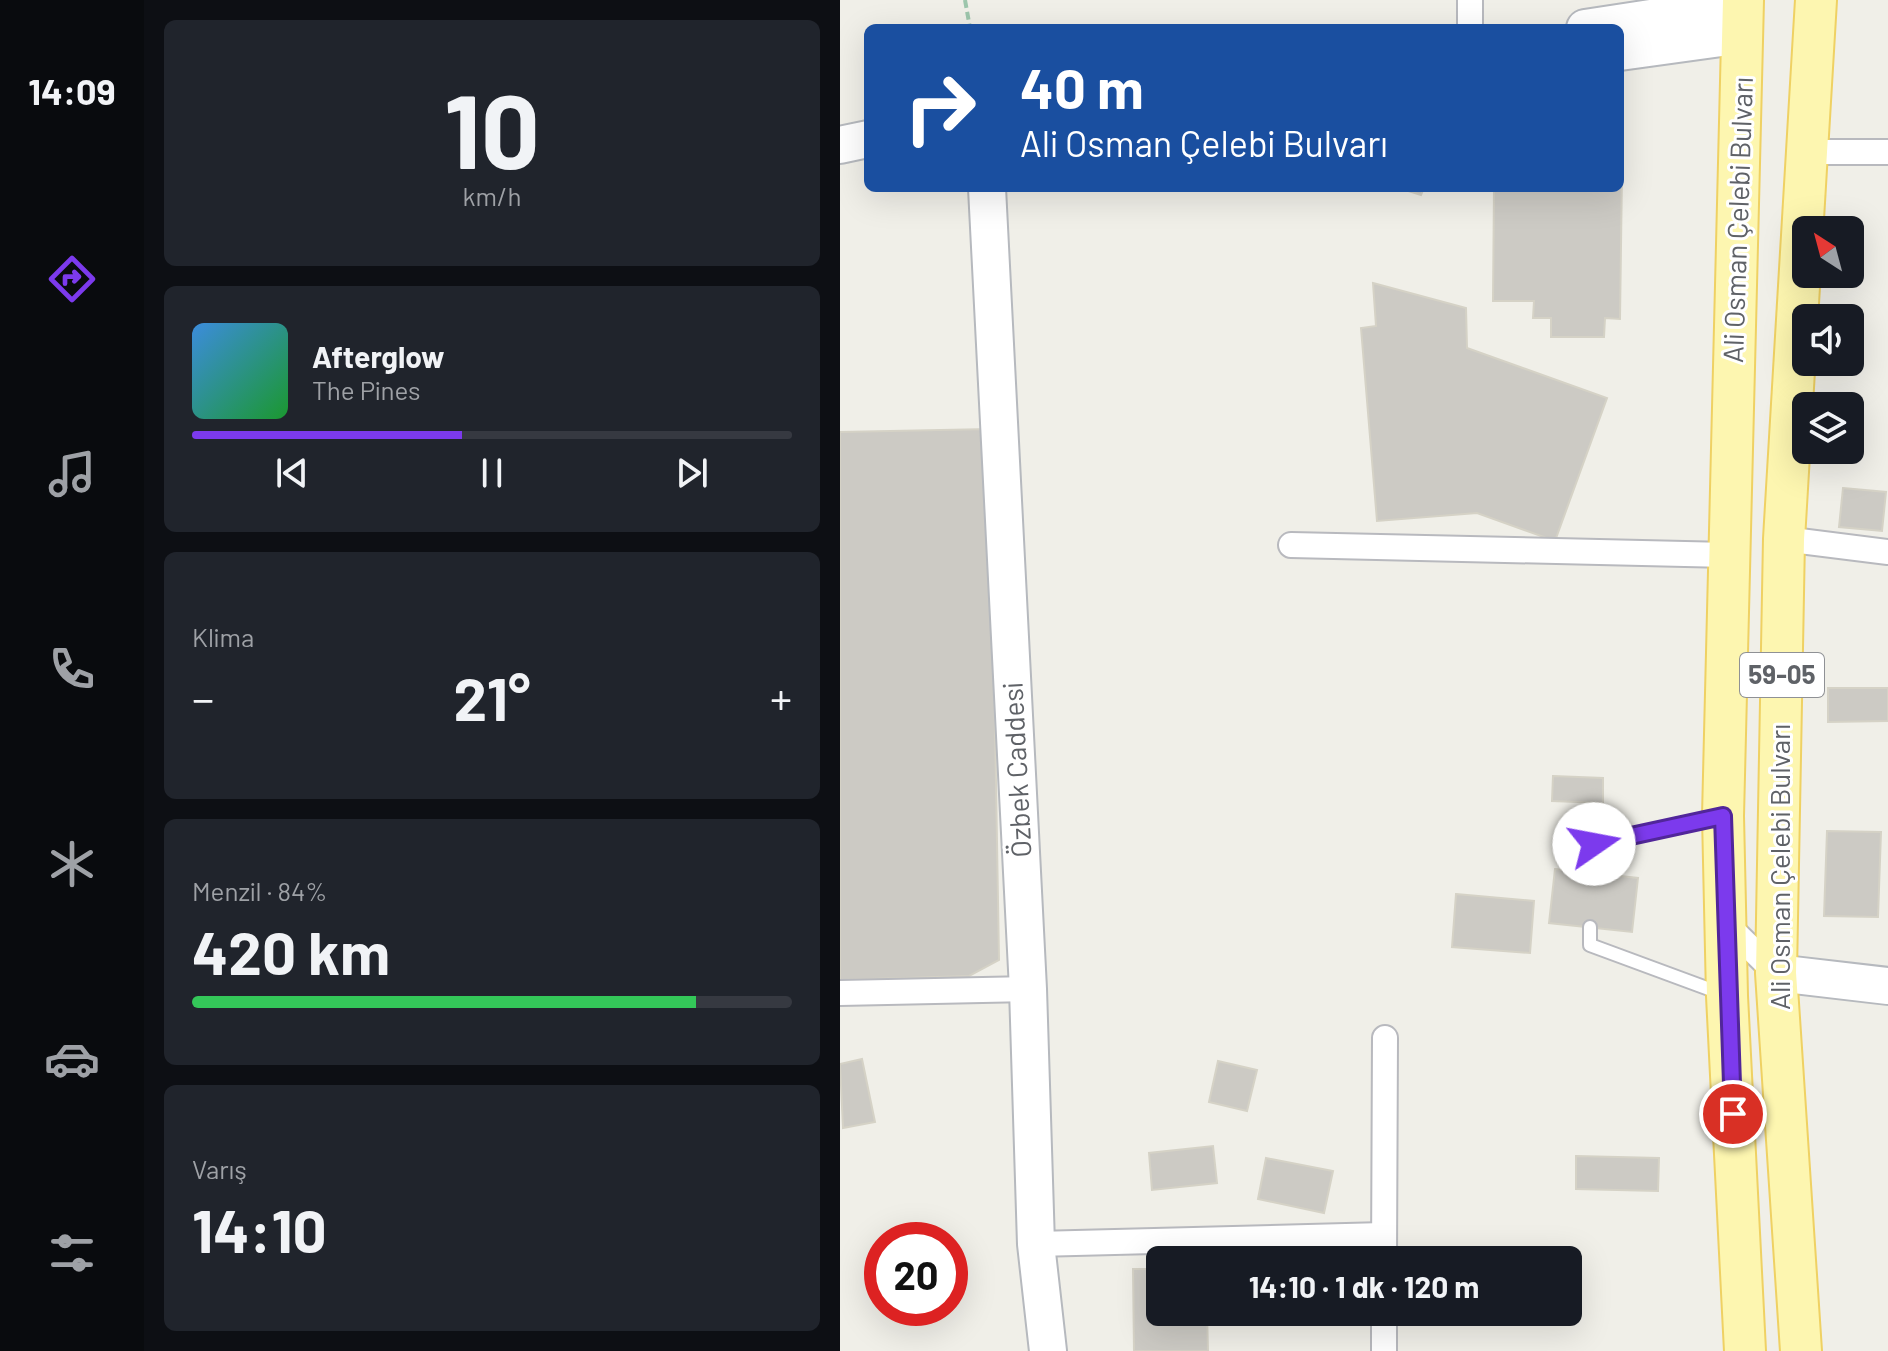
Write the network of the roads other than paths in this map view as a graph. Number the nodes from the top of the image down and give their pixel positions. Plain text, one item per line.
1 (1470, 0) edge
2 (1816, 0) edge
3 (1743, 13) edge
4 (1470, 24) edge
5 (1624, 24) edge
6 (1624, 51) edge
7 (864, 140) edge
8 (840, 145) edge
9 (1807, 152) junction
10 (1888, 152) edge
11 (987, 192) edge
12 (1784, 539) junction
13 (1291, 545) dead end
14 (1888, 552) edge
15 (1728, 555) junction
16 (1723, 816) junction
17 (1593, 873) dead end
18 (1725, 923) junction
19 (1590, 927) dead end
20 (1776, 973) junction
21 (1888, 986) edge
22 (1028, 989) junction
23 (840, 993) edge
24 (1727, 996) junction
25 (1385, 1038) dead end
26 (1384, 1235) junction
27 (1036, 1244) junction
28 (1384, 1246) edge
29 (1384, 1326) edge
30 (1048, 1351) edge
31 (1384, 1351) edge
32 (1745, 1351) edge
33 (1801, 1351) edge

1 - 4 street
2 - 9 main road, Ali Osman Çelebi Bulvarı / 59-05
3 - 5 street
3 - 6 street
3 - 15 main road, Ali Osman Çelebi Bulvarı
7 - 8 street
9 - 10 street
9 - 12 main road, Ali Osman Çelebi Bulvarı / 59-05
11 - 22 street, Özbek Caddesi
12 - 14 street
12 - 20 main road, Ali Osman Çelebi Bulvarı / 59-05
13 - 15 street
15 - 16 main road, Ali Osman Çelebi Bulvarı
16 - 17 lane
16 - 18 main road, Ali Osman Çelebi Bulvarı
18 - 20 street
18 - 24 main road, Ali Osman Çelebi Bulvarı
19 - 24 lane
20 - 21 street
20 - 33 main road, Ali Osman Çelebi Bulvarı / 59-05
22 - 23 street
22 - 27 street, Özbek Caddesi
24 - 32 main road, Ali Osman Çelebi Bulvarı
25 - 26 street
26 - 27 street
26 - 28 street
27 - 30 street, Özbek Caddesi
29 - 31 street

